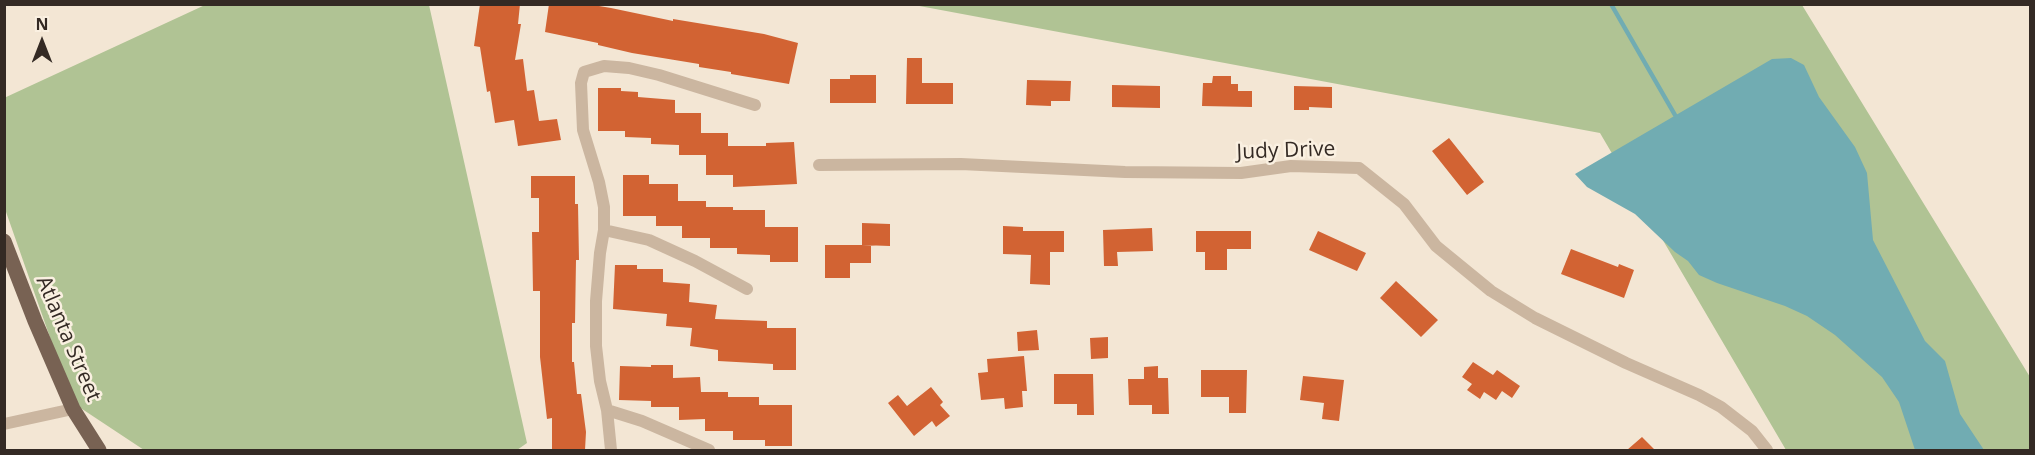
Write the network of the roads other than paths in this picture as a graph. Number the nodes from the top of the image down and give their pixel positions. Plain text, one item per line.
1 (755, 105) dead end
2 (819, 165) dead end
3 (604, 230) junction
4 (4, 241) edge
5 (747, 289) dead end
6 (73, 409) junction
7 (607, 410) junction
8 (4, 424) edge
9 (99, 450) edge
10 (611, 450) edge
11 (709, 450) edge
12 (1767, 450) edge

1 - 3 street
2 - 12 street, Judy Drive
3 - 5 street
3 - 7 street
4 - 6 main road, Atlanta Street
6 - 8 street
6 - 9 main road, Atlanta Street
7 - 10 street
7 - 11 street

